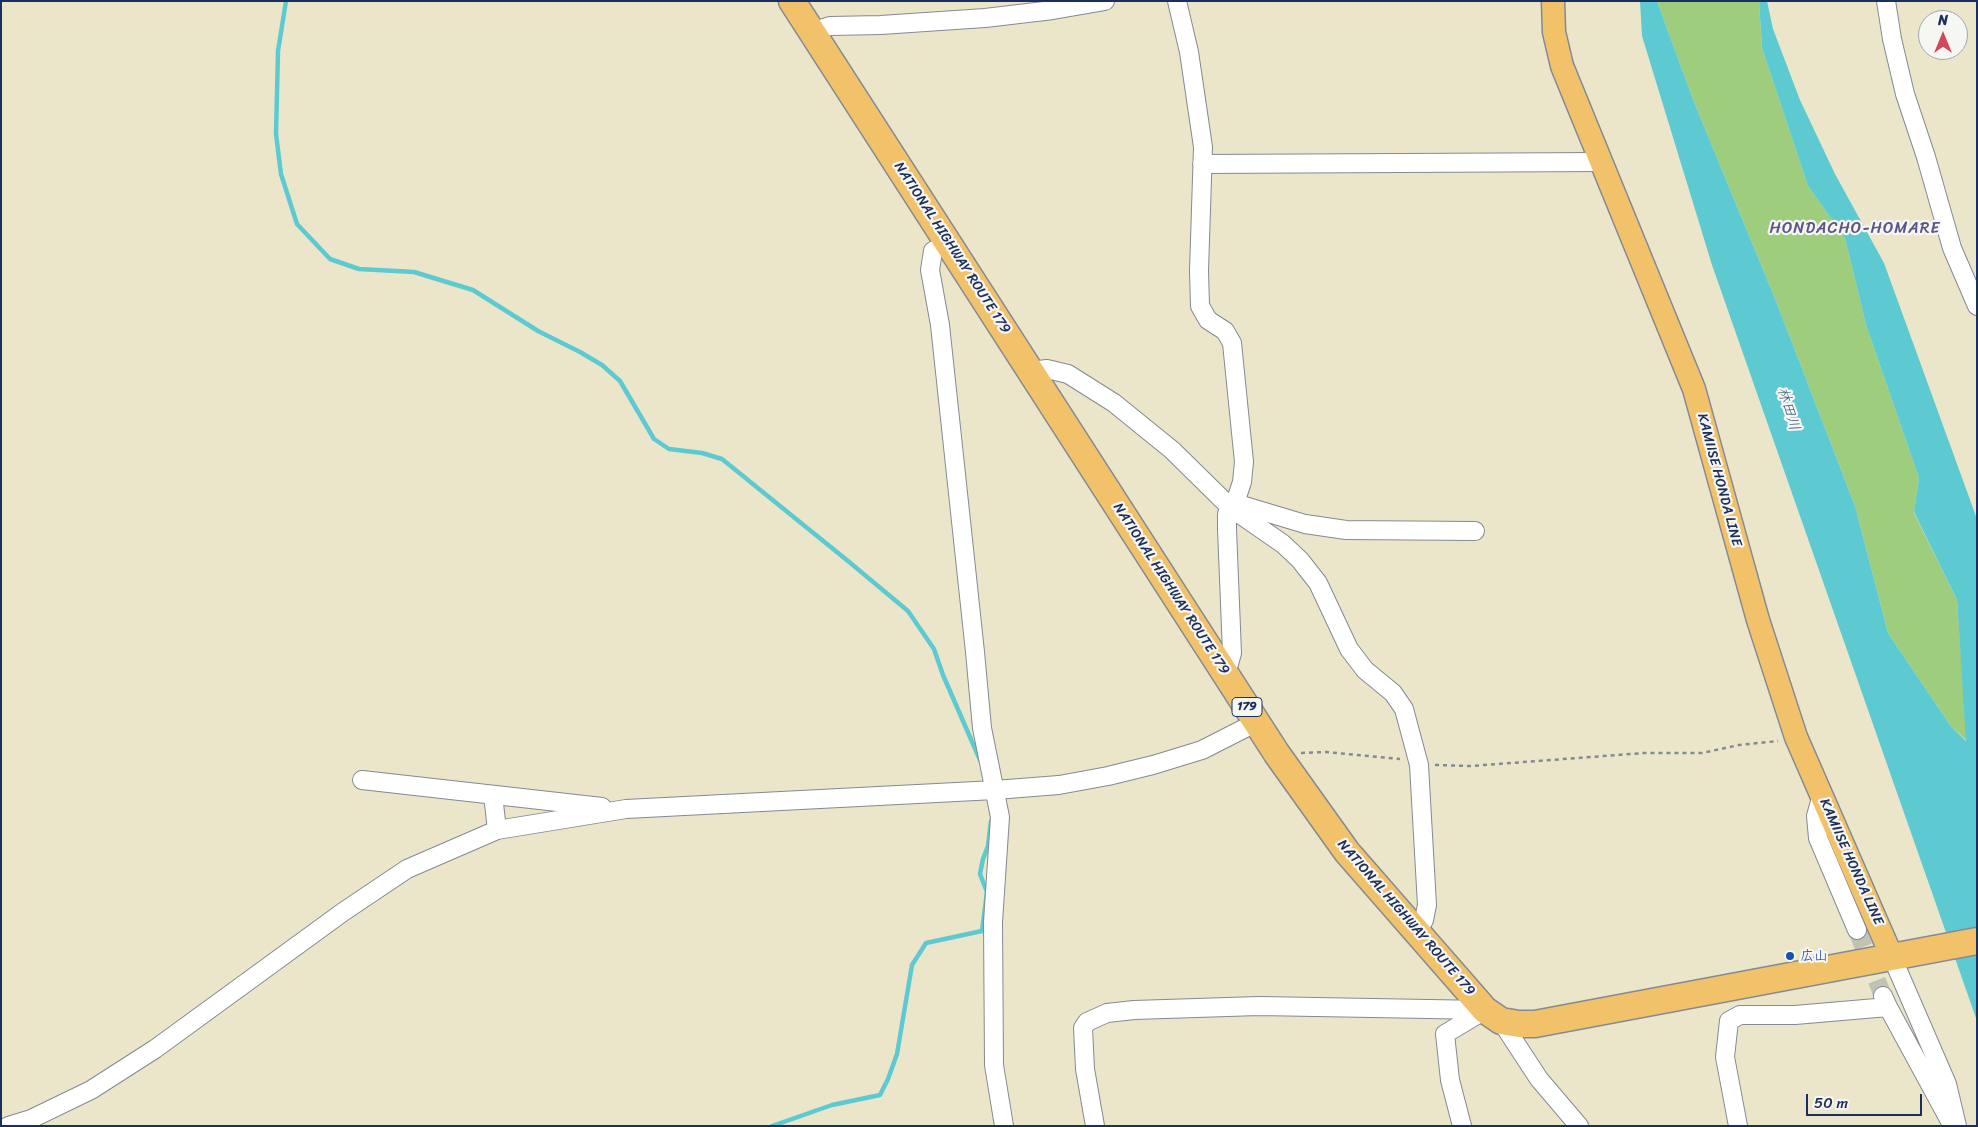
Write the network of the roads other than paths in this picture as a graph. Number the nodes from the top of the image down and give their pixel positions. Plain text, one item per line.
1 (792, 1) edge
2 (1105, 1) edge
3 (1177, 1) edge
4 (1552, 1) edge
5 (1886, 1) edge
6 (812, 32) junction
7 (1602, 162) junction
8 (1202, 164) junction
9 (948, 242) junction
10 (1977, 306) edge
11 (1031, 371) junction
12 (1233, 506) junction
13 (1475, 531) dead end
14 (1223, 670) junction
15 (1257, 722) junction
16 (362, 780) dead end
17 (990, 791) junction
18 (494, 795) junction
19 (1822, 796) junction
20 (626, 809) junction
21 (498, 830) junction
22 (1856, 930) tunnel mouth
23 (1416, 932) junction
24 (1977, 941) edge
25 (1892, 957) junction
26 (1493, 1015) junction
27 (1952, 1101) junction
28 (8, 1126) edge
29 (1004, 1126) edge
30 (1095, 1126) edge
31 (1462, 1126) edge
32 (1579, 1126) edge
33 (1738, 1126) edge
34 (1952, 1126) edge
35 (1957, 1126) edge
36 (1967, 1126) edge

1 - 6 highway, NATIONAL HIGHWAY ROUTE 179 / 179
2 - 6 street
3 - 8 street
4 - 7 main road, KAMIISE HONDA LINE
5 - 10 street
6 - 9 highway, NATIONAL HIGHWAY ROUTE 179 / 179
7 - 8 street
7 - 19 main road, KAMIISE HONDA LINE
8 - 12 street
9 - 11 highway, NATIONAL HIGHWAY ROUTE 179 / 179
9 - 17 street
11 - 12 street
11 - 14 highway, NATIONAL HIGHWAY ROUTE 179 / 179
12 - 13 street
12 - 14 street
12 - 23 street
14 - 15 highway, NATIONAL HIGHWAY ROUTE 179 / 179
15 - 17 street
15 - 23 highway, NATIONAL HIGHWAY ROUTE 179 / 179
16 - 18 street
17 - 20 street
17 - 29 street
18 - 20 street
18 - 21 street
19 - 22 street
19 - 25 main road, KAMIISE HONDA LINE
20 - 21 street
21 - 28 street
23 - 26 highway, NATIONAL HIGHWAY ROUTE 179 / 179
24 - 25 highway
25 - 26 highway
25 - 27 street
26 - 30 street
26 - 31 street
26 - 32 street
27 - 35 street
27 - 36 street
33 - 34 street

